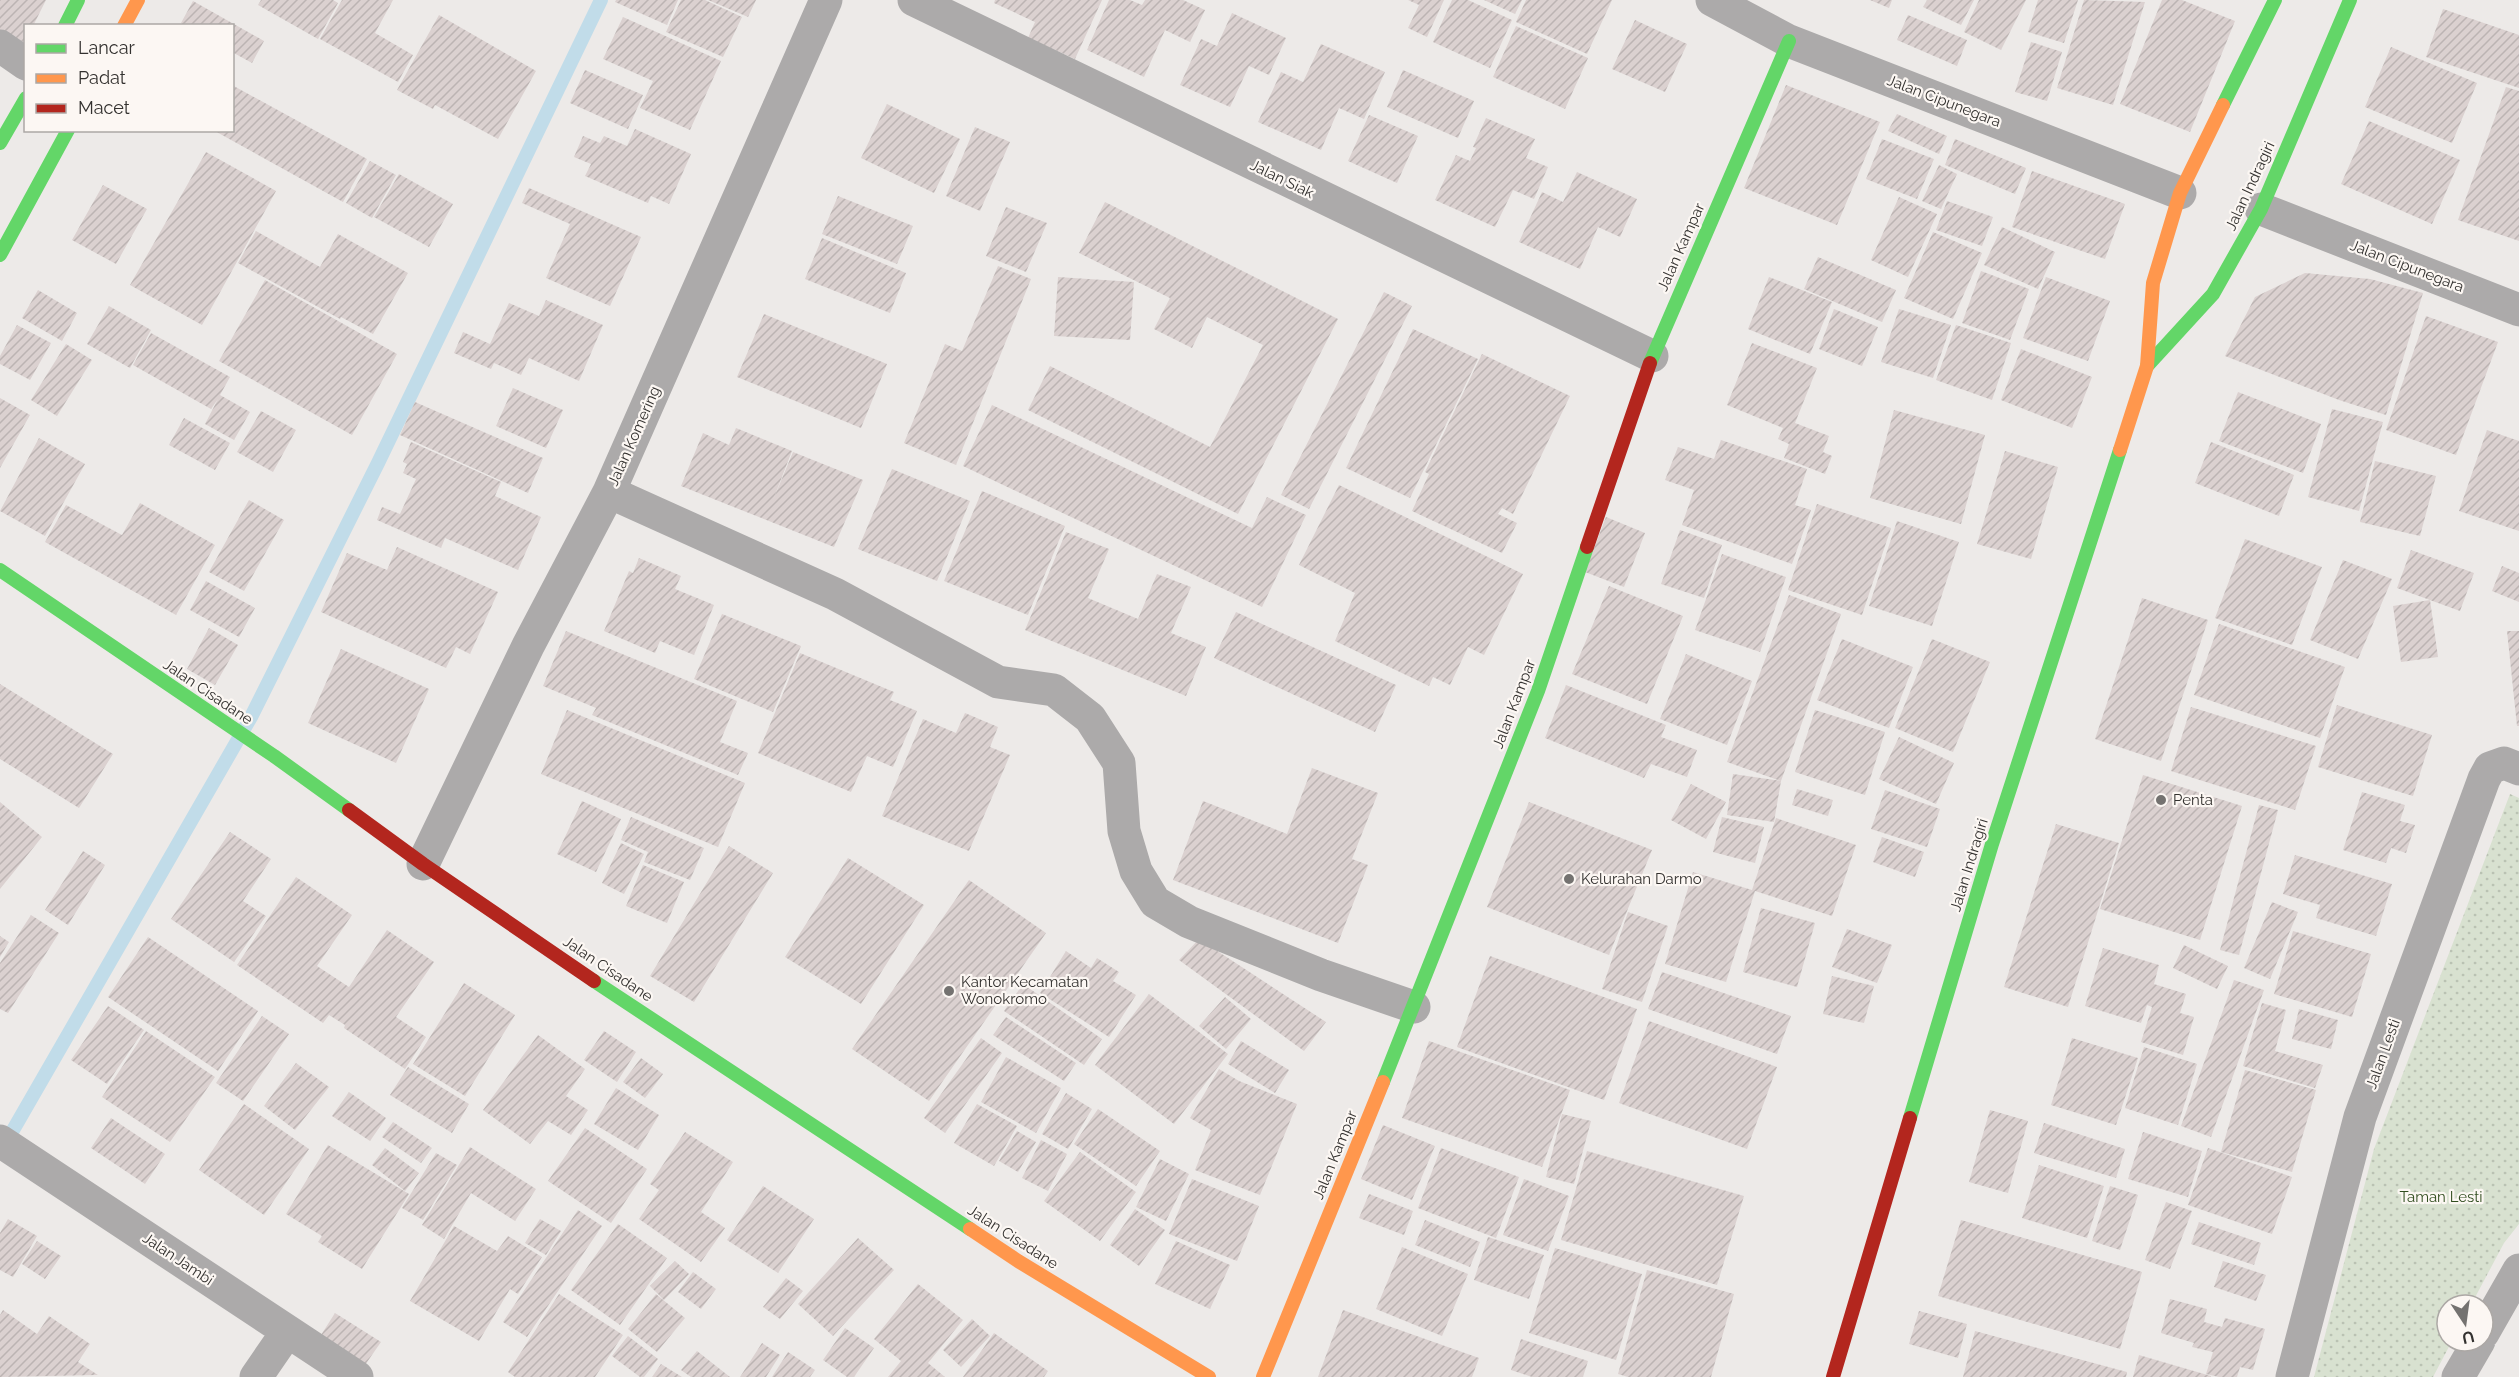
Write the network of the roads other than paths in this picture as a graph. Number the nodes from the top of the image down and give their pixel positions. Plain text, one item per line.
1 (78, 0) edge
2 (138, 0) edge
3 (826, 0) edge
4 (914, 0) edge
5 (1712, 0) edge
6 (2275, 0) edge
7 (2350, 0) edge
8 (66, 24) edge
9 (125, 24) edge
10 (1789, 40) junction
11 (0, 46) edge
12 (24, 63) edge
13 (24, 101) edge
14 (67, 132) edge
15 (0, 143) edge
16 (2180, 193) junction
17 (2261, 209) junction
18 (0, 255) edge
19 (2519, 310) edge
20 (1652, 356) junction
21 (2147, 366) junction
22 (609, 492) junction
23 (0, 570) edge
24 (2519, 769) edge
25 (423, 864) junction
26 (1414, 1007) junction
27 (9, 1146) edge
28 (2519, 1270) edge
29 (2495, 1313) edge
30 (287, 1332) junction
31 (2472, 1353) edge
32 (256, 1377) edge
33 (357, 1377) edge
34 (1209, 1377) edge
35 (1263, 1377) edge
36 (1833, 1377) edge
37 (2292, 1377) edge
38 (2458, 1377) edge

1 - 8 street
2 - 9 street
3 - 22 street, Jalan Komering
4 - 20 street, Jalan Siak
5 - 10 street, Jalan Cipunegara
6 - 16 street, Jalan Indragiri
7 - 17 street, Jalan Indragiri
10 - 16 street, Jalan Cipunegara
10 - 20 street, Jalan Kampar
11 - 12 street
13 - 15 street
14 - 18 street
16 - 21 street, Jalan Indragiri
17 - 19 street, Jalan Cipunegara
17 - 21 street, Jalan Indragiri
20 - 26 street, Jalan Kampar
21 - 36 street, Jalan Indragiri
22 - 25 street, Jalan Komering
22 - 26 street
23 - 25 street, Jalan Cisadane
24 - 37 street, Jalan Lesti
25 - 34 street, Jalan Cisadane
26 - 35 street, Jalan Kampar
27 - 30 street, Jalan Jambi
28 - 29 street
30 - 32 street
30 - 33 street, Jalan Jambi
31 - 38 street

